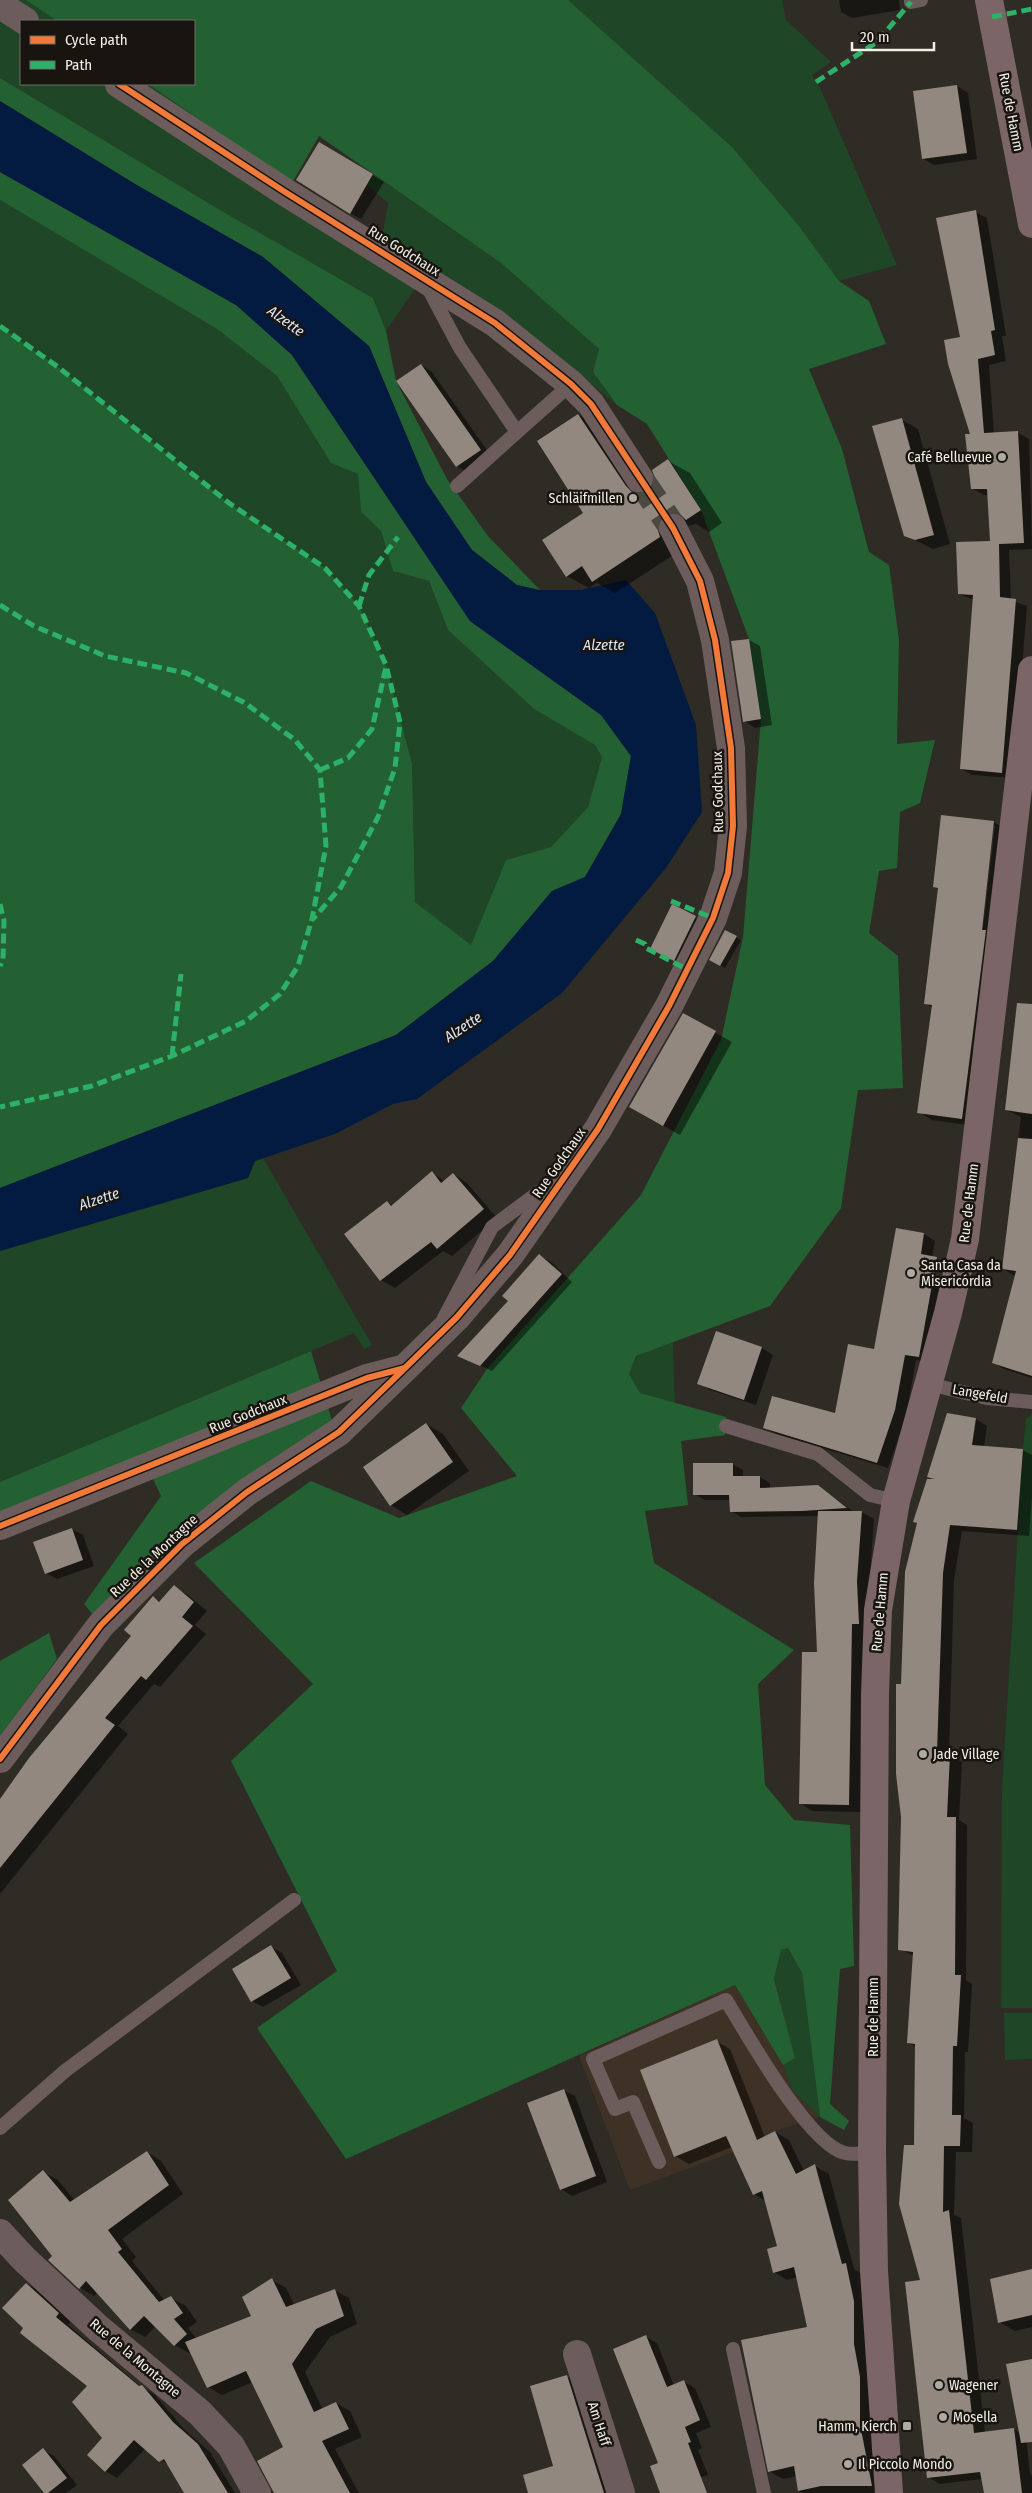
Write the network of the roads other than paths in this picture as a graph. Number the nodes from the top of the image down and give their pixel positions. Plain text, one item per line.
1 (911, 0) edge
2 (921, 0) edge
3 (989, 0) edge
4 (0, 5) edge
5 (23, 20) edge
6 (121, 85) edge
7 (1032, 224) edge
8 (423, 277) junction
9 (571, 384) junction
10 (517, 432) junction
11 (639, 478) tunnel mouth
12 (458, 486) dead end
13 (674, 528) tunnel mouth
14 (1032, 670) edge
15 (1028, 745) edge
16 (405, 1368) junction
17 (929, 1384) junction
18 (1032, 1402) edge
19 (726, 1426) dead end
20 (896, 1501) junction
21 (0, 1526) edge
22 (0, 1759) edge
23 (294, 1900) dead end
24 (0, 2128) edge
25 (872, 2153) junction
26 (659, 2162) dead end
27 (0, 2233) edge
28 (733, 2349) dead end
29 (576, 2354) dead end
30 (257, 2493) edge
31 (621, 2493) edge
32 (764, 2493) edge
33 (889, 2493) edge

1 - 2 lane
3 - 7 main road, Rue de Hamm
4 - 5 street
6 - 8 street, Rue Godchaux
8 - 9 street, Rue Godchaux
8 - 10 lane
9 - 10 lane
9 - 11 street, Rue Godchaux
10 - 12 lane
13 - 16 street, Rue Godchaux
14 - 15 main road, Rue de Hamm
15 - 17 main road, Rue de Hamm
16 - 21 street, Rue Godchaux
16 - 22 street, Rue de la Montagne
17 - 18 lane, Langefeld
17 - 20 main road, Rue de Hamm
19 - 20 lane
20 - 25 main road, Rue de Hamm
23 - 24 lane
25 - 26 lane
25 - 33 main road, Rue de Hamm
27 - 30 street, Rue de la Montagne
28 - 32 lane
29 - 31 street, Am Haff

